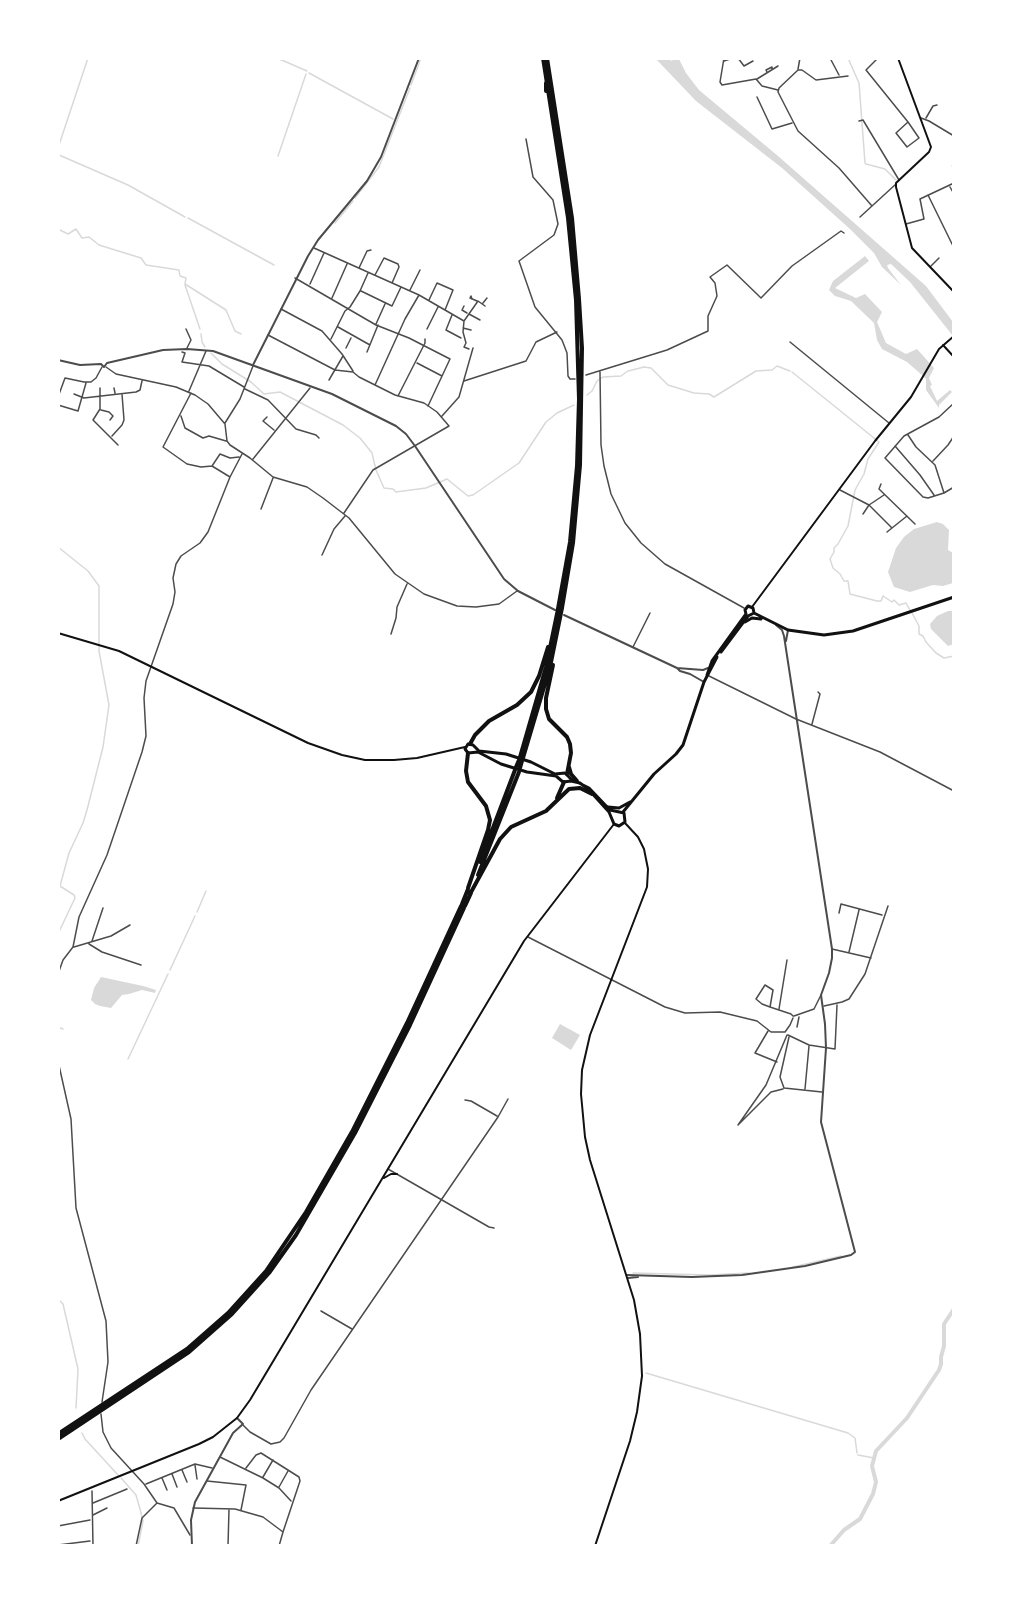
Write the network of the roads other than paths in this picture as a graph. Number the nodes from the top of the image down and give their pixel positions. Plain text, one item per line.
1 (420, 58) edge
2 (545, 58) edge
3 (733, 58) edge
4 (738, 58) edge
5 (800, 58) edge
6 (830, 58) edge
7 (878, 58) edge
8 (898, 58) edge
9 (723, 60) edge
10 (753, 61) dead end
11 (778, 66) dead end
12 (545, 70) junction
13 (798, 70) junction
14 (840, 76) junction
15 (848, 76) dead end
16 (756, 80) junction
17 (554, 84) dead end
18 (778, 90) junction
19 (546, 91) dead end
20 (757, 97) dead end
21 (937, 105) dead end
22 (921, 118) junction
23 (925, 119) junction
24 (861, 121) dead end
25 (908, 122) junction
26 (793, 123) junction
27 (954, 136) edge
28 (526, 139) dead end
29 (898, 182) junction
30 (954, 183) edge
31 (950, 186) junction
32 (571, 190) dead end
33 (954, 194) edge
34 (928, 195) junction
35 (562, 197) dead end
36 (570, 205) junction
37 (872, 206) junction
38 (860, 217) dead end
39 (568, 219) junction
40 (908, 224) junction
41 (844, 233) dead end
42 (313, 248) junction
43 (954, 248) edge
44 (371, 250) dead end
45 (324, 252) junction
46 (939, 258) dead end
47 (348, 263) junction
48 (931, 266) junction
49 (358, 268) junction
50 (420, 270) dead end
51 (368, 273) junction
52 (375, 276) junction
53 (295, 278) junction
54 (392, 283) junction
55 (310, 285) junction
56 (401, 287) junction
57 (410, 290) junction
58 (360, 291) junction
59 (954, 292) edge
60 (419, 295) junction
61 (487, 298) dead end
62 (332, 299) junction
63 (472, 299) dead end
64 (429, 301) junction
65 (478, 301) junction
66 (385, 303) junction
67 (482, 304) junction
68 (464, 306) dead end
69 (485, 306) dead end
70 (438, 307) junction
71 (281, 309) junction
72 (348, 309) junction
73 (444, 310) junction
74 (469, 313) junction
75 (452, 314) junction
76 (480, 320) dead end
77 (464, 321) junction
78 (377, 325) junction
79 (337, 327) junction
80 (463, 328) junction
81 (186, 329) dead end
82 (428, 329) dead end
83 (471, 330) dead end
84 (556, 332) junction
85 (398, 334) junction
86 (268, 335) junction
87 (352, 336) junction
88 (954, 336) edge
89 (463, 337) junction
90 (330, 339) junction
91 (425, 339) dead end
92 (468, 339) dead end
93 (790, 342) dead end
94 (466, 343) junction
95 (944, 344) junction
96 (370, 345) junction
97 (424, 346) junction
98 (346, 348) dead end
99 (473, 348) dead end
100 (187, 349) junction
101 (469, 349) dead end
102 (207, 350) junction
103 (182, 352) dead end
104 (367, 352) dead end
105 (343, 355) junction
106 (954, 357) edge
107 (58, 360) edge
108 (415, 362) junction
109 (200, 364) junction
110 (104, 365) junction
111 (253, 365) junction
112 (336, 370) junction
113 (600, 371) junction
114 (353, 372) junction
115 (585, 375) dead end
116 (442, 376) junction
117 (575, 379) dead end
118 (143, 380) junction
119 (329, 380) dead end
120 (464, 381) junction
121 (86, 382) junction
122 (374, 386) junction
123 (311, 387) junction
124 (100, 388) dead end
125 (114, 388) dead end
126 (244, 388) junction
127 (190, 392) junction
128 (74, 394) dead end
129 (115, 394) junction
130 (122, 394) junction
131 (101, 396) junction
132 (58, 397) edge
133 (82, 397) junction
134 (398, 397) junction
135 (954, 403) edge
136 (58, 405) edge
137 (109, 406) dead end
138 (428, 406) junction
139 (100, 409) junction
140 (109, 412) junction
141 (180, 415) junction
142 (267, 417) dead end
143 (285, 417) junction
144 (441, 417) junction
145 (110, 420) dead end
146 (890, 423) junction
147 (225, 424) junction
148 (274, 431) junction
149 (907, 434) junction
150 (954, 436) edge
151 (111, 437) junction
152 (319, 438) dead end
153 (227, 441) junction
154 (118, 445) dead end
155 (415, 446) junction
156 (895, 446) junction
157 (242, 454) junction
158 (240, 458) junction
159 (252, 460) junction
160 (932, 461) junction
161 (212, 466) junction
162 (230, 477) junction
163 (273, 477) junction
164 (881, 484) dead end
165 (953, 488) edge
166 (839, 490) junction
167 (944, 493) junction
168 (885, 495) junction
169 (935, 496) junction
170 (869, 505) junction
171 (261, 509) dead end
172 (344, 514) junction
173 (863, 514) dead end
174 (907, 516) junction
175 (915, 524) dead end
176 (892, 528) junction
177 (887, 532) dead end
178 (322, 555) dead end
179 (407, 583) junction
180 (518, 591) junction
181 (954, 597) edge
182 (561, 607) junction
183 (752, 607) junction
184 (745, 609) junction
185 (559, 613) junction
186 (650, 613) dead end
187 (754, 613) junction
188 (747, 615) junction
189 (768, 621) junction
190 (742, 624) junction
191 (775, 624) junction
192 (554, 629) junction
193 (788, 630) junction
194 (58, 633) edge
195 (391, 634) dead end
196 (557, 634) junction
197 (784, 636) junction
198 (785, 644) junction
199 (633, 647) junction
200 (152, 666) junction
201 (678, 668) junction
202 (708, 671) junction
203 (704, 682) junction
204 (818, 692) dead end
205 (796, 719) junction
206 (812, 725) junction
207 (467, 749) junction
208 (474, 750) junction
209 (521, 759) junction
210 (569, 761) junction
211 (517, 769) junction
212 (560, 776) junction
213 (566, 779) junction
214 (577, 781) junction
215 (954, 791) edge
216 (592, 794) junction
217 (632, 801) junction
218 (556, 802) junction
219 (602, 803) junction
220 (615, 811) junction
221 (623, 812) junction
222 (611, 817) junction
223 (625, 823) junction
224 (614, 824) junction
225 (468, 888) junction
226 (470, 894) junction
227 (463, 906) junction
228 (888, 906) dead end
229 (103, 908) dead end
230 (859, 909) junction
231 (839, 913) dead end
232 (883, 915) junction
233 (130, 925) dead end
234 (527, 937) junction
235 (93, 942) junction
236 (89, 944) junction
237 (73, 947) junction
238 (832, 949) junction
239 (849, 952) junction
240 (872, 958) junction
241 (787, 960) dead end
242 (58, 961) edge
243 (63, 962) junction
244 (141, 965) dead end
245 (58, 975) edge
246 (821, 995) junction
247 (837, 1004) junction
248 (823, 1006) junction
249 (770, 1007) junction
250 (779, 1010) junction
251 (793, 1016) junction
252 (799, 1016) junction
253 (797, 1027) dead end
254 (769, 1030) junction
255 (787, 1034) junction
256 (809, 1045) junction
257 (826, 1048) junction
258 (58, 1061) edge
259 (777, 1062) junction
260 (784, 1089) junction
261 (805, 1090) junction
262 (823, 1092) junction
263 (508, 1099) dead end
264 (465, 1100) dead end
265 (498, 1117) junction
266 (388, 1169) junction
267 (397, 1174) junction
268 (382, 1180) junction
269 (441, 1200) junction
270 (494, 1228) dead end
271 (627, 1276) junction
272 (321, 1311) dead end
273 (353, 1330) junction
274 (101, 1408) junction
275 (237, 1418) junction
276 (243, 1424) junction
277 (58, 1436) edge
278 (220, 1457) junction
279 (273, 1460) junction
280 (195, 1464) junction
281 (246, 1468) junction
282 (182, 1469) junction
283 (213, 1469) junction
284 (288, 1470) junction
285 (133, 1471) junction
286 (171, 1473) junction
287 (161, 1478) junction
288 (263, 1478) junction
289 (197, 1479) dead end
290 (206, 1481) junction
291 (187, 1482) dead end
292 (144, 1484) junction
293 (177, 1487) dead end
294 (279, 1488) junction
295 (126, 1489) dead end
296 (166, 1490) dead end
297 (92, 1491) dead end
298 (58, 1501) edge
299 (292, 1502) junction
300 (92, 1503) junction
301 (157, 1503) junction
302 (107, 1508) dead end
303 (193, 1508) junction
304 (229, 1508) junction
305 (241, 1510) junction
306 (92, 1515) junction
307 (92, 1520) junction
308 (58, 1526) edge
309 (283, 1532) junction
310 (191, 1536) junction
311 (92, 1540) junction
312 (58, 1545) edge
313 (93, 1545) edge
314 (136, 1545) edge
315 (192, 1545) edge
316 (228, 1545) edge
317 (279, 1545) edge
318 (595, 1545) edge

1 - 42 street
2 - 12 highway
2 - 17 highway
2 - 36 highway
3 - 9 street
4 - 10 street
5 - 13 street
6 - 14 street
7 - 25 street
8 - 22 main road
9 - 16 street
11 - 16 street
12 - 19 highway
12 - 39 highway
13 - 14 street
13 - 18 street
14 - 15 street
16 - 18 street
18 - 26 street
20 - 26 street
21 - 23 street
22 - 23 street
22 - 29 main road
23 - 27 street
24 - 29 street
25 - 25 street
26 - 37 street
28 - 84 street
29 - 37 street
29 - 40 main road
30 - 31 street
31 - 33 street
31 - 34 street
32 - 36 highway
34 - 40 street
34 - 43 street
35 - 39 highway
36 - 182 highway
37 - 38 street
39 - 182 highway
40 - 48 main road
41 - 113 street
42 - 45 street
42 - 53 street
44 - 49 street
45 - 47 street
45 - 55 street
46 - 48 street
47 - 49 street
47 - 62 street
48 - 59 main road
49 - 51 street
50 - 57 street
51 - 52 street
51 - 58 street
52 - 54 street
52 - 54 street
53 - 55 street
53 - 71 street
54 - 56 street
55 - 62 street
56 - 57 street
56 - 66 street
57 - 60 street
58 - 66 street
58 - 72 street
60 - 64 street
60 - 85 street
61 - 67 street
62 - 72 street
63 - 65 street
64 - 70 street
64 - 73 street
65 - 67 street
65 - 74 street
66 - 78 street
67 - 69 street
68 - 74 street
70 - 73 street
70 - 82 street
71 - 86 street
71 - 90 street
72 - 78 street
72 - 79 street
73 - 75 street
74 - 76 street
74 - 77 street
75 - 77 street
75 - 89 street
77 - 80 street
78 - 85 street
78 - 96 street
79 - 87 street
79 - 90 street
80 - 83 street
80 - 89 street
81 - 100 street
84 - 117 street
84 - 120 street
85 - 97 street
85 - 122 street
86 - 111 street
86 - 112 street
87 - 96 street
87 - 98 street
88 - 95 main road
89 - 94 street
90 - 105 street
91 - 97 street
92 - 94 street
93 - 146 street
94 - 101 street
95 - 106 main road
95 - 146 main road
96 - 104 street
97 - 108 street
97 - 116 street
99 - 120 street
100 - 102 street
100 - 110 street
102 - 109 street
102 - 111 street
103 - 109 street
105 - 112 street
105 - 114 street
107 - 110 street
108 - 116 street
108 - 134 street
109 - 126 street
109 - 127 street
110 - 118 street
110 - 121 street
111 - 123 street
111 - 126 street
112 - 114 street
112 - 119 street
113 - 115 street
113 - 184 street
114 - 122 street
116 - 138 street
118 - 127 street
118 - 130 street
120 - 144 street
121 - 132 street
121 - 133 street
122 - 134 street
123 - 143 street
123 - 155 street
124 - 131 street
125 - 129 street
126 - 143 street
126 - 147 street
127 - 141 street
127 - 147 street
128 - 133 street
129 - 130 street
129 - 131 street
130 - 151 street
131 - 133 street
131 - 139 street
133 - 136 street
134 - 138 street
135 - 149 street
137 - 140 street
138 - 144 street
139 - 140 street
139 - 151 street
140 - 145 street
141 - 153 street
141 - 161 street
142 - 148 street
143 - 148 street
143 - 152 street
144 - 155 street
146 - 166 main road
147 - 153 street
148 - 159 street
149 - 156 street
149 - 160 street
150 - 160 street
151 - 154 street
153 - 157 street
155 - 172 street
155 - 180 street
156 - 169 street
156 - 169 street
157 - 158 street
157 - 159 street
158 - 161 street
158 - 162 street
159 - 163 street
160 - 167 street
161 - 162 street
162 - 200 street
163 - 171 street
163 - 172 street
164 - 168 street
165 - 167 street
166 - 170 street
166 - 183 main road
167 - 169 street
168 - 170 street
168 - 174 street
170 - 173 street
170 - 176 street
172 - 178 street
172 - 179 street
174 - 175 street
174 - 176 street
176 - 177 street
179 - 180 street
179 - 195 street
180 - 185 street
181 - 193 main road
182 - 185 highway
183 - 184 main road
183 - 187 main road
184 - 188 main road
185 - 192 highway
185 - 196 highway
185 - 199 street
186 - 199 street
187 - 188 main road
187 - 189 main road
188 - 190 main road
188 - 202 main road
189 - 190 main road
189 - 191 main road
190 - 202 main road
191 - 193 main road
191 - 197 street
192 - 207 highway
192 - 209 highway
193 - 197 street
193 - 198 street
194 - 200 main road
196 - 209 highway
196 - 210 highway
197 - 198 street
198 - 205 street
199 - 201 street
200 - 207 main road
200 - 237 street
201 - 202 street
201 - 203 street
202 - 203 main road
202 - 205 street
203 - 217 main road
204 - 206 street
205 - 206 street
205 - 238 street
206 - 215 street
207 - 208 main road
207 - 208 main road
207 - 225 highway
208 - 212 main road
208 - 212 main road
209 - 211 highway
210 - 213 highway
210 - 214 highway
211 - 225 highway
211 - 226 highway
212 - 213 main road
212 - 213 main road
213 - 214 main road
213 - 216 main road
213 - 218 highway
214 - 219 main road
216 - 218 highway
216 - 222 main road
217 - 219 main road
217 - 221 main road
218 - 226 highway
219 - 220 main road
220 - 221 main road
220 - 222 main road
221 - 223 main road
222 - 224 main road
223 - 224 main road
223 - 271 main road
224 - 234 main road
225 - 227 highway
226 - 227 highway
227 - 274 highway
228 - 232 street
229 - 235 street
230 - 231 street
230 - 232 street
230 - 239 street
232 - 240 street
233 - 235 street
234 - 254 street
234 - 266 main road
235 - 236 street
236 - 237 street
236 - 244 street
237 - 243 street
238 - 239 street
238 - 246 street
239 - 240 street
240 - 247 street
241 - 250 street
242 - 243 street
243 - 245 street
246 - 248 street
246 - 252 street
247 - 248 street
247 - 257 street
248 - 257 street
249 - 249 street
249 - 250 street
250 - 251 street
251 - 252 street
251 - 255 street
252 - 253 street
254 - 255 street
254 - 259 street
255 - 256 street
255 - 259 street
255 - 260 street
256 - 257 street
256 - 261 street
257 - 262 street
258 - 274 street
259 - 260 street
260 - 261 street
261 - 262 street
262 - 271 street
263 - 265 street
264 - 265 street
265 - 269 street
266 - 267 street
266 - 268 main road
267 - 268 main road
267 - 269 street
268 - 275 main road
269 - 270 street
269 - 273 street
271 - 318 main road
272 - 273 street
273 - 276 street
274 - 277 highway
274 - 285 street
275 - 276 street
275 - 285 main road
276 - 278 street
278 - 281 street
278 - 283 street
279 - 281 street
279 - 284 street
279 - 288 street
280 - 282 street
280 - 283 street
280 - 289 street
281 - 288 street
282 - 286 street
282 - 291 street
283 - 290 street
284 - 294 street
284 - 299 street
285 - 292 street
285 - 298 main road
286 - 287 street
286 - 293 street
287 - 292 street
287 - 296 street
288 - 294 street
290 - 303 street
290 - 305 street
292 - 301 street
294 - 299 street
295 - 300 street
297 - 300 street
299 - 309 street
300 - 306 street
301 - 310 street
301 - 314 street
302 - 306 street
303 - 304 street
303 - 310 street
304 - 305 street
304 - 316 street
305 - 309 street
306 - 307 street
307 - 308 street
307 - 311 street
309 - 317 street
310 - 315 street
311 - 312 street
311 - 313 street

